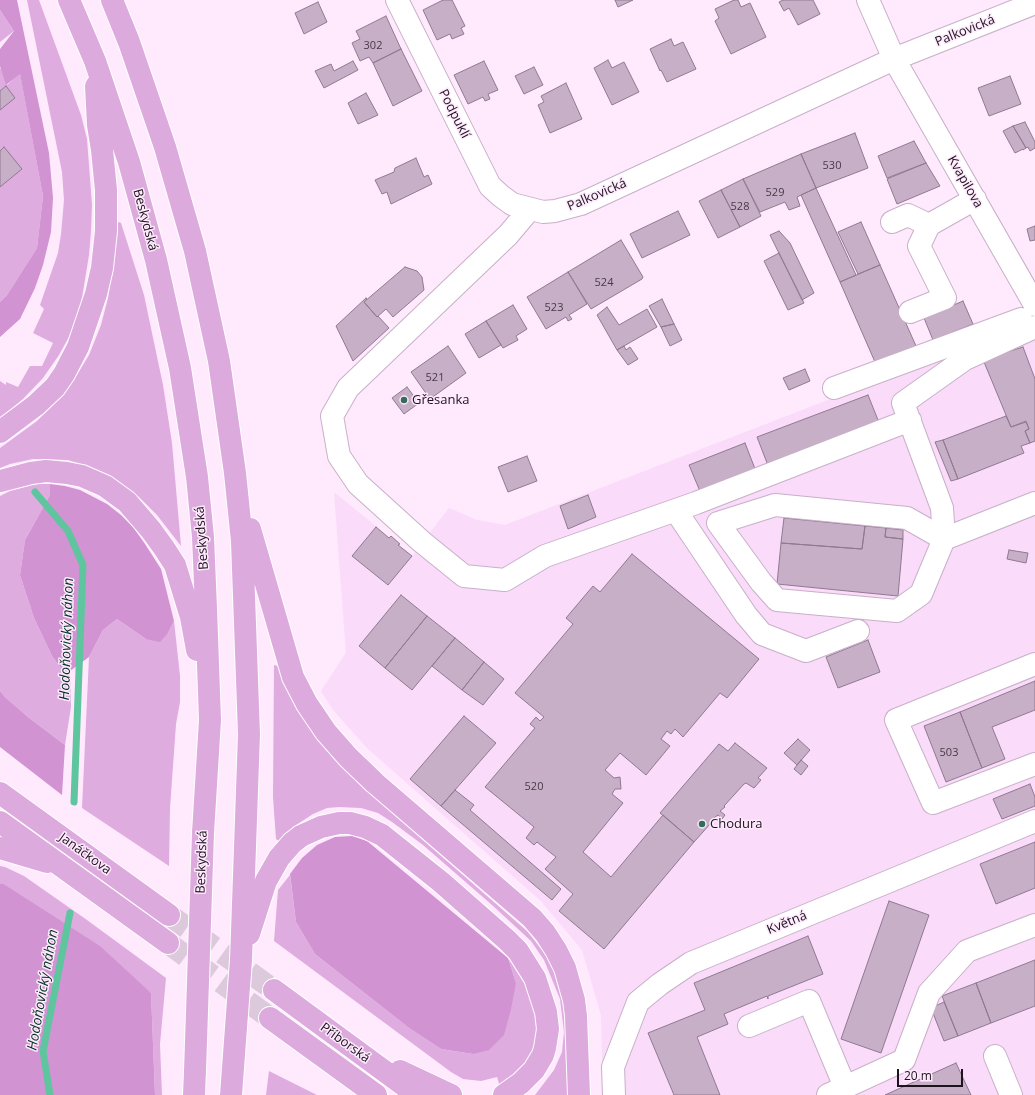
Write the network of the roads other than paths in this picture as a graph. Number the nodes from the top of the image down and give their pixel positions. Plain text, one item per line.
1 (69, 0) edge
2 (112, 0) edge
3 (397, 0) edge
4 (868, 0) edge
5 (1035, 3) edge
6 (894, 59) junction
7 (95, 61) junction
8 (975, 199) junction
9 (530, 209) junction
10 (892, 222) dead end
11 (929, 224) junction
12 (1035, 305) edge
13 (910, 312) dead end
14 (1035, 314) edge
15 (1035, 327) edge
16 (834, 388) dead end
17 (910, 420) junction
18 (0, 432) edge
19 (236, 473) junction
20 (0, 481) edge
21 (696, 503) junction
22 (1035, 503) edge
23 (676, 511) junction
24 (718, 523) junction
25 (944, 539) junction
26 (858, 631) dead end
27 (1035, 664) edge
28 (210, 720) junction
29 (1035, 764) edge
30 (0, 793) edge
31 (1035, 821) edge
32 (0, 822) edge
33 (0, 848) edge
34 (62, 867) junction
35 (169, 915) tunnel mouth
36 (1035, 924) edge
37 (168, 944) tunnel mouth
38 (241, 960) junction
39 (274, 990) tunnel mouth
40 (270, 1018) tunnel mouth
41 (749, 1026) dead end
42 (358, 1052) junction
43 (995, 1056) dead end
44 (836, 1091) edge
45 (194, 1095) edge
46 (232, 1095) edge
47 (376, 1095) edge
48 (417, 1095) edge
49 (451, 1095) edge
50 (504, 1095) edge
51 (579, 1095) edge
52 (614, 1095) edge
53 (1011, 1095) edge

1 - 7 main road, Beskydská
2 - 19 main road
3 - 9 street, Podpuklí
4 - 6 street
5 - 6 street, Palkovická
6 - 8 street, Kvapilova
6 - 9 street, Palkovická
7 - 18 main road
7 - 28 main road, Beskydská
8 - 11 street
8 - 12 street, Kvapilova
9 - 23 street
10 - 11 street
11 - 13 street
14 - 16 street
15 - 17 street
17 - 21 street
17 - 25 street
19 - 38 main road
19 - 51 main road
20 - 28 main road
21 - 23 street
21 - 24 street
22 - 25 street
23 - 26 street
24 - 25 street
24 - 25 street
27 - 29 street
28 - 45 main road, Beskydská, bridge
30 - 35 main road, Janáčkova
31 - 52 street, Květná
32 - 34 main road, Janáčkova
33 - 34 main road
34 - 37 main road, Janáčkova
36 - 44 street
38 - 46 main road, bridge
38 - 50 main road
39 - 42 main road, Příborská
40 - 47 main road, Příborská
41 - 44 street
42 - 48 main road, Příborská
42 - 49 main road
43 - 53 street

